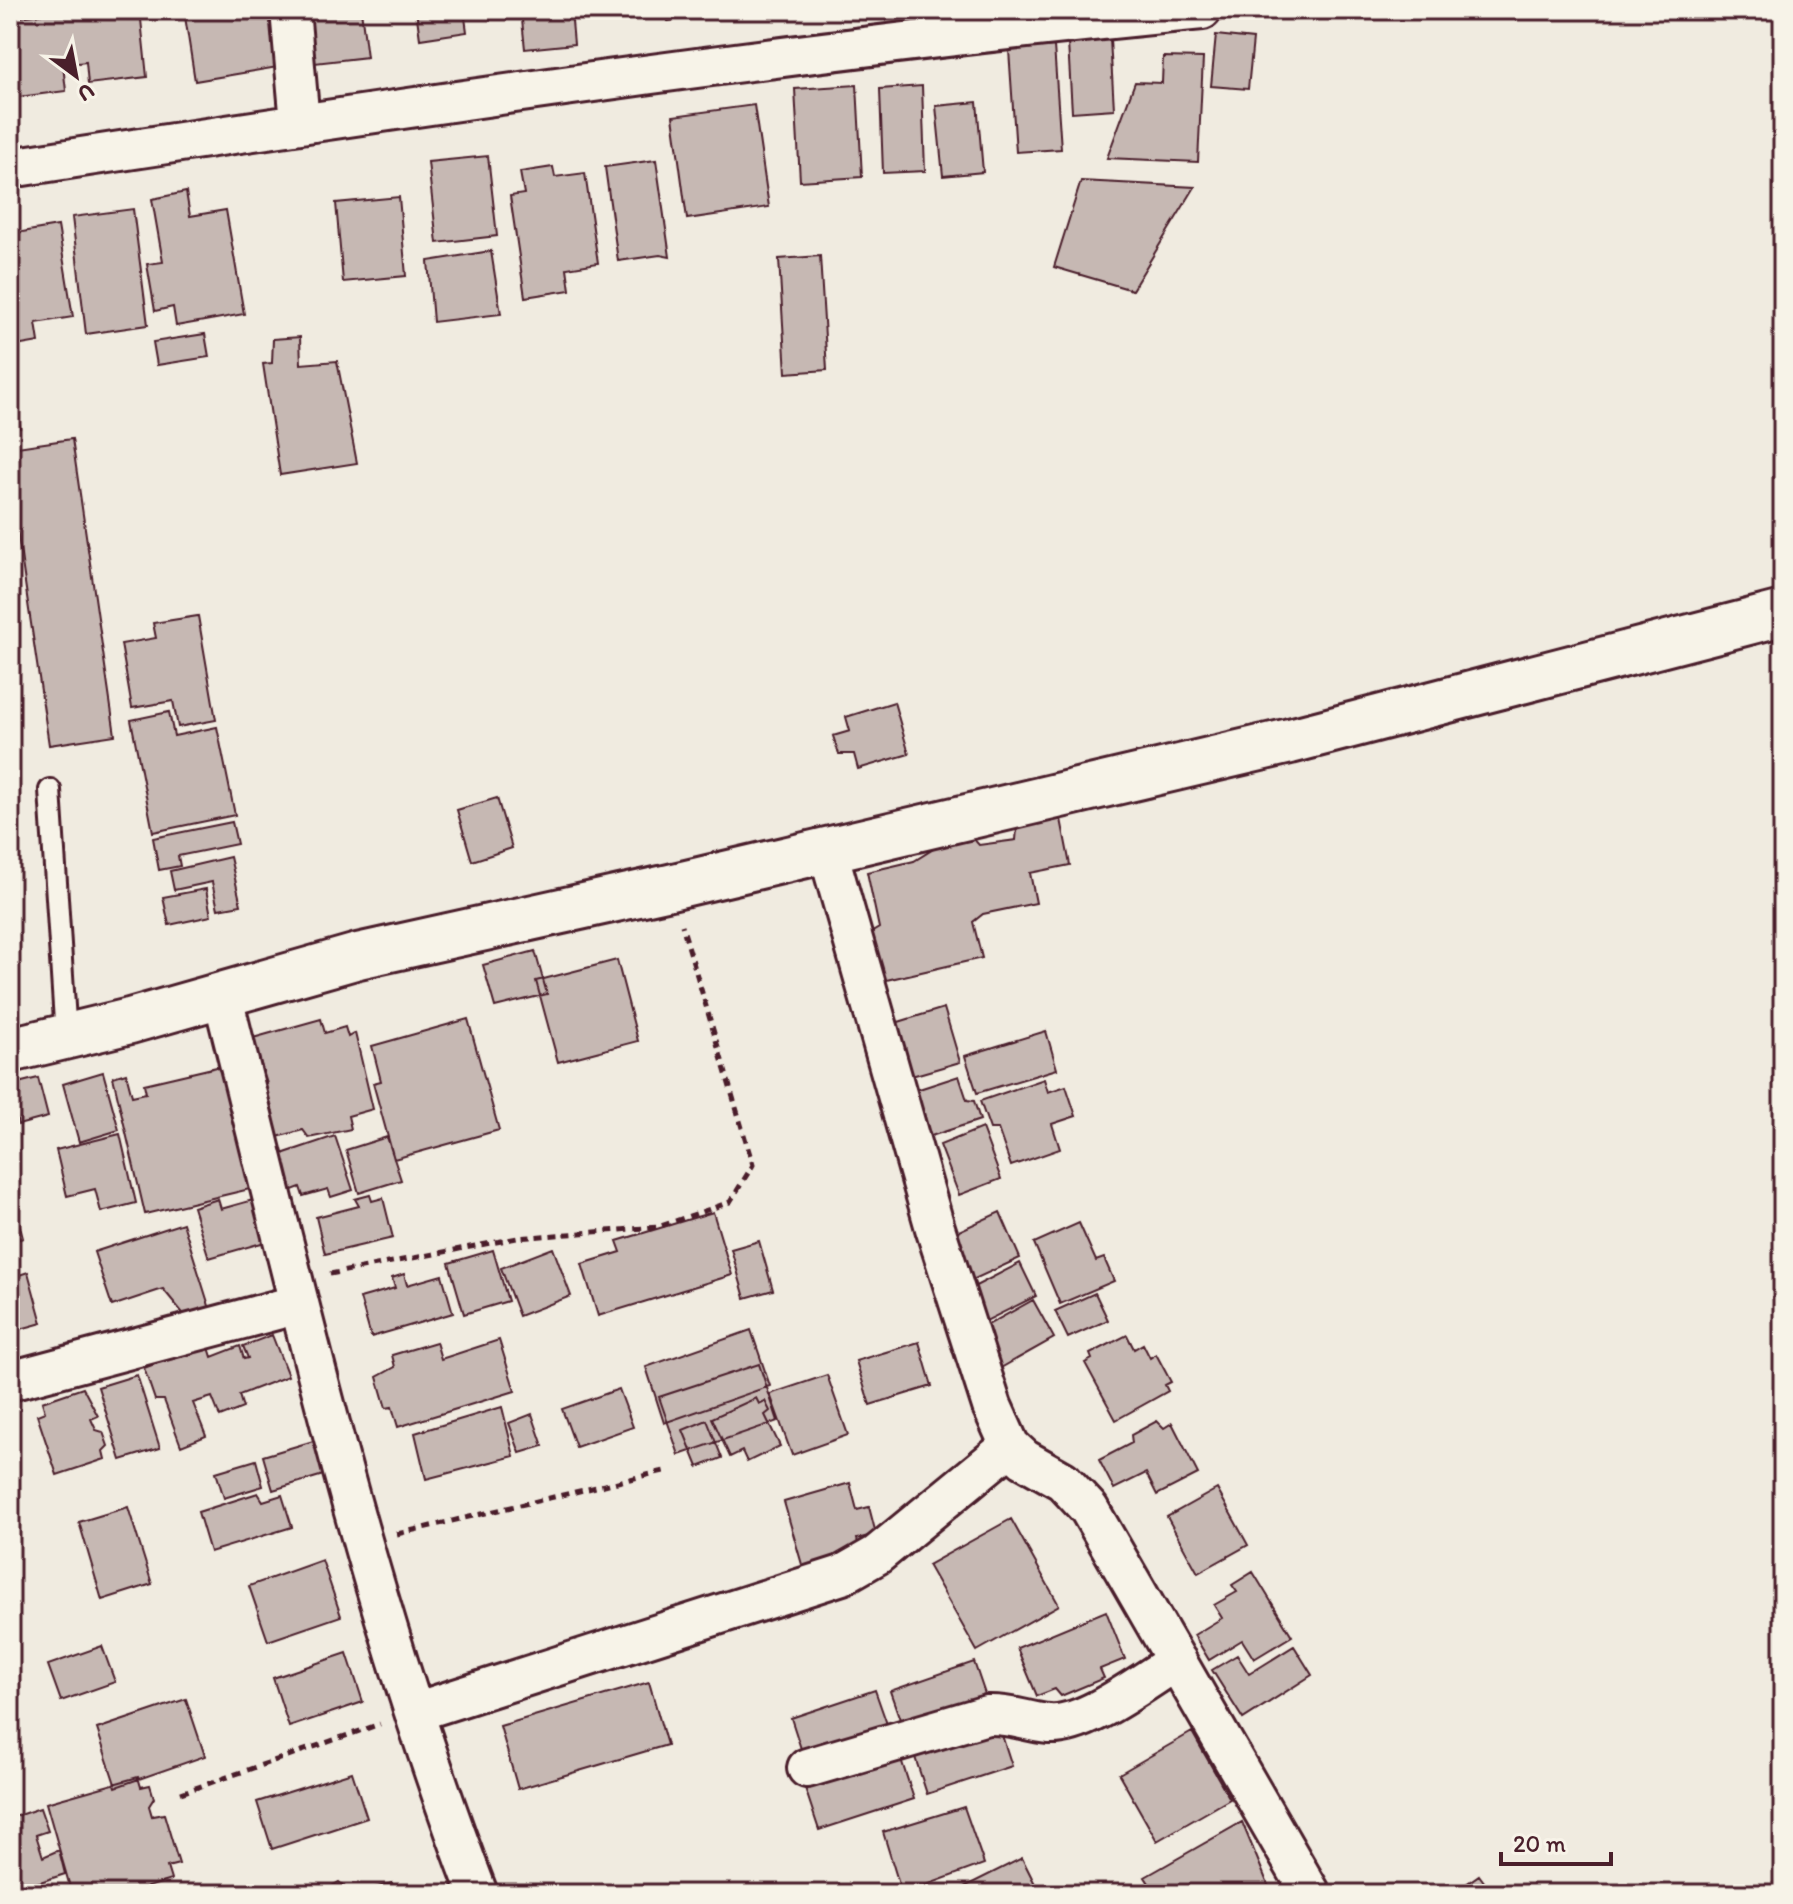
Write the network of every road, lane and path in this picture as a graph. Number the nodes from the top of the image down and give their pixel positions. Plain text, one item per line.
1 (290, 10) edge
2 (1202, 10) edge
3 (1040, 18) edge
4 (300, 123) junction
5 (10, 168) edge
6 (1783, 613) edge
7 (50, 790) dead end
8 (827, 848) junction
9 (670, 887) junction
10 (222, 994) junction
11 (66, 1037) junction
12 (10, 1050) edge
13 (296, 1292) junction
14 (10, 1381) edge
15 (1010, 1446) junction
16 (664, 1471) dead end
17 (361, 1543) junction
18 (1177, 1661) junction
19 (415, 1712) junction
20 (807, 1768) dead end
21 (181, 1793) dead end
22 (478, 1894) edge
23 (1311, 1894) edge

1 - 4 street
2 - 3 street
3 - 4 street
4 - 5 street
6 - 8 street
7 - 11 lane
8 - 9 street
8 - 15 street
9 - 10 street
9 - 13 path
10 - 11 street
10 - 13 street
11 - 12 street
13 - 14 street
13 - 17 street
15 - 18 street
15 - 19 street
16 - 17 path
17 - 19 street
18 - 20 street
18 - 23 street
19 - 21 path
19 - 22 street

